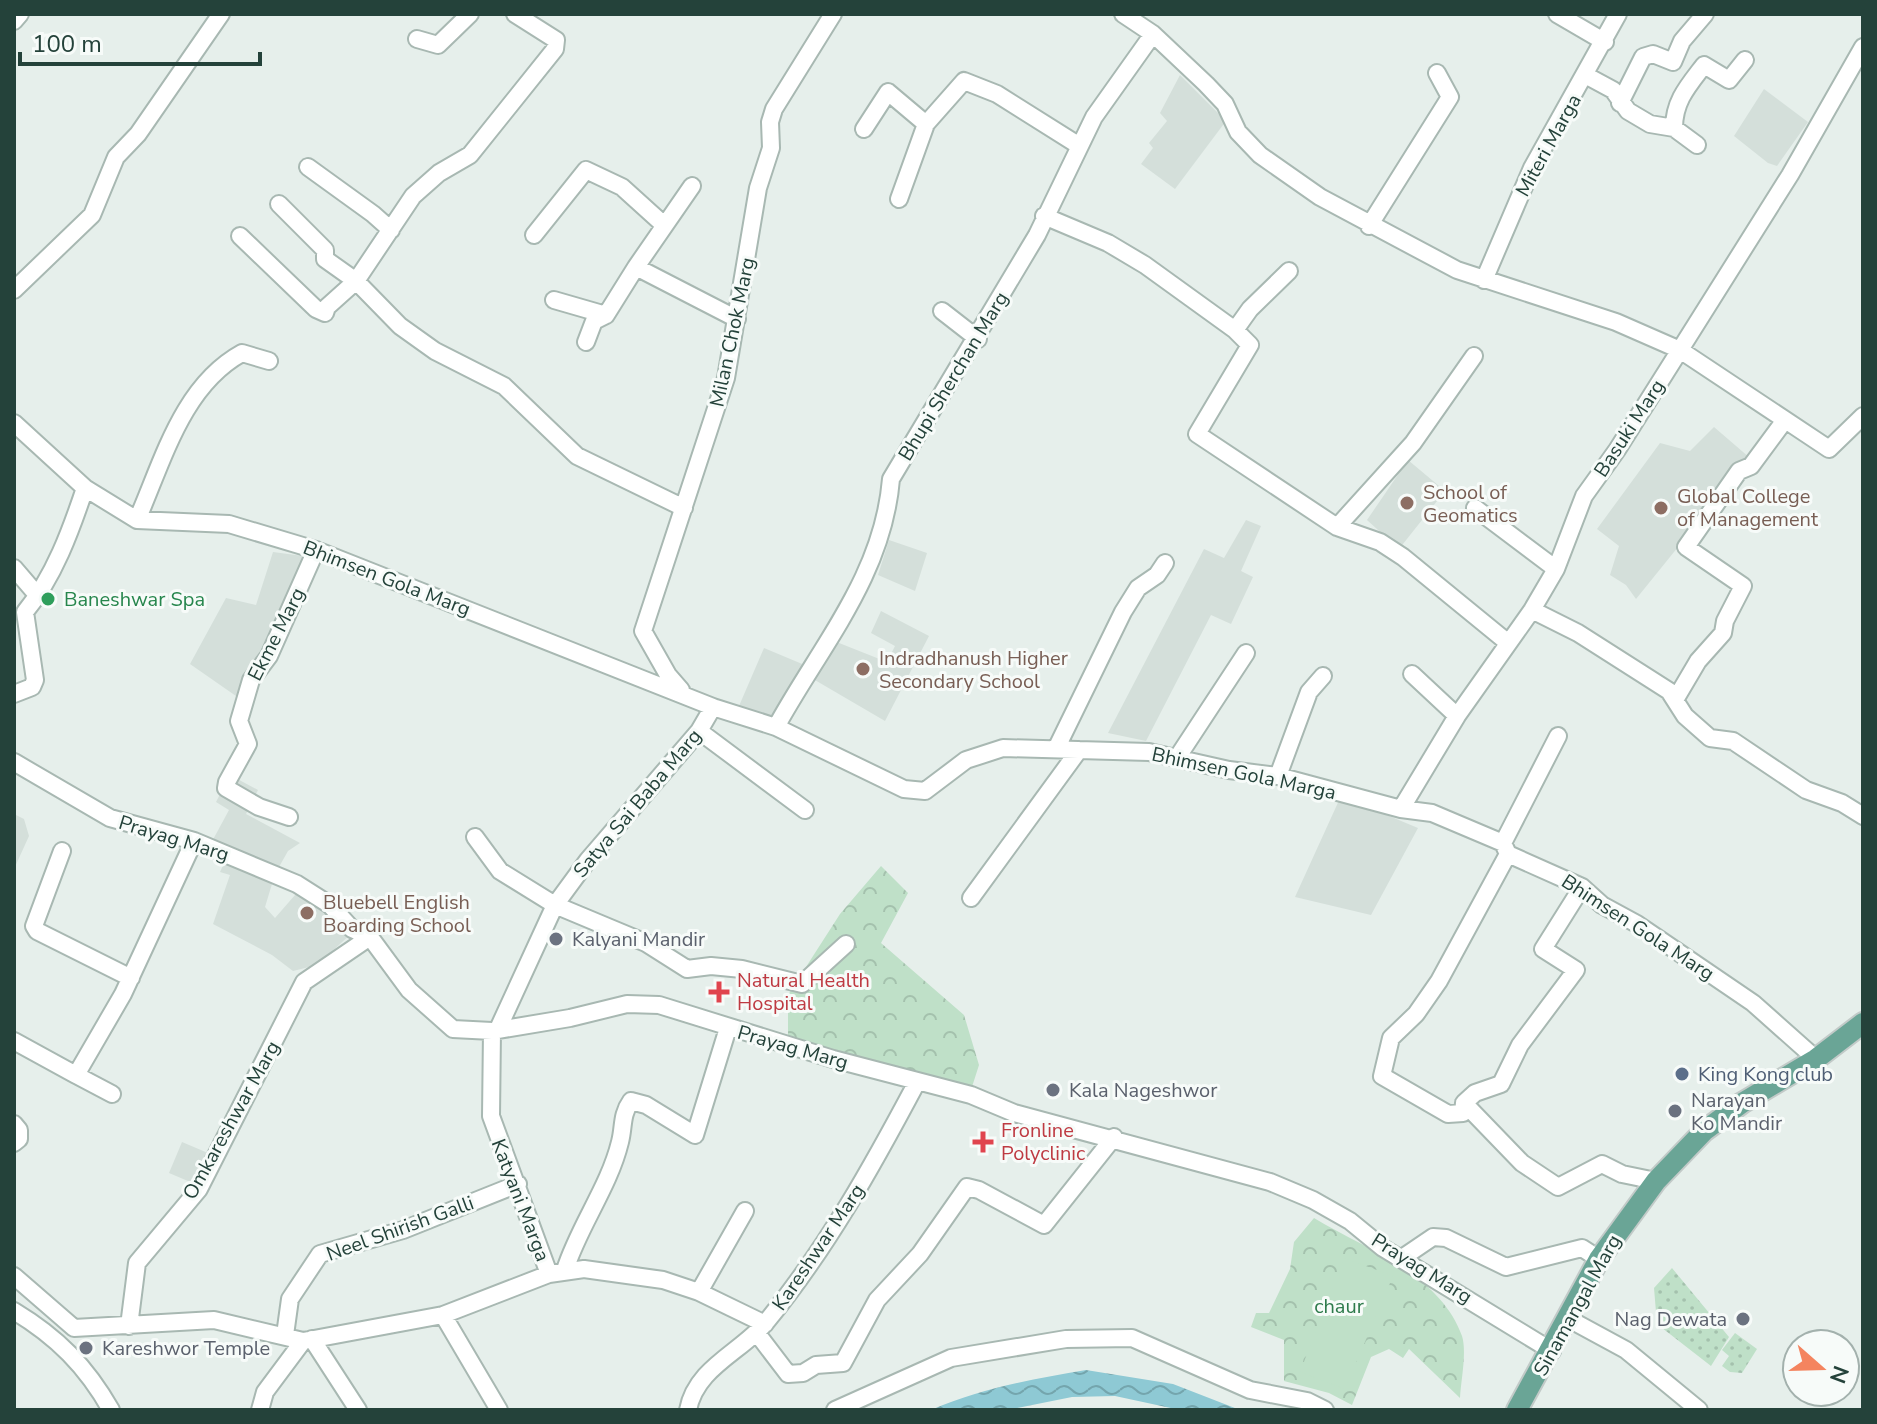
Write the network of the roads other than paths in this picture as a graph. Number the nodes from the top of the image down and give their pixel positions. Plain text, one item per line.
1 (20, 14) edge
2 (221, 14) edge
3 (470, 14) edge
4 (515, 14) edge
5 (833, 14) edge
6 (1123, 14) edge
7 (1557, 14) edge
8 (1618, 14) edge
9 (1705, 14) edge
10 (14, 21) edge
11 (1150, 26) edge
12 (417, 39) dead end
13 (1605, 42) junction
14 (1863, 47) edge
15 (1745, 60) dead end
16 (1437, 73) dead end
17 (1587, 76) junction
18 (1620, 103) junction
19 (926, 124) junction
20 (1674, 128) junction
21 (864, 129) dead end
22 (1078, 145) junction
23 (1697, 145) dead end
24 (308, 167) dead end
25 (692, 186) dead end
26 (899, 199) dead end
27 (279, 204) dead end
28 (1044, 216) junction
29 (664, 225) junction
30 (1369, 226) junction
31 (391, 230) junction
32 (534, 235) dead end
33 (240, 236) dead end
34 (636, 267) junction
35 (1289, 271) dead end
36 (1484, 280) junction
37 (356, 281) junction
38 (14, 290) edge
39 (554, 300) dead end
40 (942, 311) dead end
41 (606, 315) junction
42 (737, 319) junction
43 (1235, 330) junction
44 (978, 339) junction
45 (586, 342) dead end
46 (1680, 350) junction
47 (1474, 356) dead end
48 (269, 361) dead end
49 (1863, 416) edge
50 (1785, 420) junction
51 (14, 423) edge
52 (85, 488) junction
53 (684, 508) junction
54 (1475, 508) dead end
55 (137, 520) junction
56 (1337, 527) junction
57 (316, 550) junction
58 (1165, 563) dead end
59 (14, 568) edge
60 (1556, 569) junction
61 (38, 596) junction
62 (1532, 610) junction
63 (1507, 642) junction
64 (1246, 653) dead end
65 (1412, 674) dead end
66 (1323, 676) dead end
67 (14, 694) edge
68 (685, 694) junction
69 (1675, 700) junction
70 (713, 707) junction
71 (1457, 716) junction
72 (776, 727) junction
73 (699, 731) junction
74 (1558, 736) dead end
75 (1056, 749) junction
76 (1079, 750) junction
77 (1177, 758) junction
78 (14, 762) edge
79 (1278, 776) junction
80 (1401, 809) junction
81 (805, 810) dead end
82 (1863, 816) edge
83 (289, 817) dead end
84 (475, 837) dead end
85 (194, 841) junction
86 (1506, 848) junction
87 (62, 851) dead end
88 (1582, 887) junction
89 (971, 898) dead end
90 (557, 901) junction
91 (370, 937) junction
92 (846, 944) dead end
93 (131, 978) junction
94 (728, 1028) junction
95 (1861, 1028) edge
96 (495, 1030) junction
97 (14, 1041) edge
98 (1816, 1059) junction
99 (76, 1075) junction
100 (917, 1082) junction
101 (112, 1094) dead end
102 (1464, 1103) junction
103 (14, 1124) edge
104 (1114, 1137) junction
105 (14, 1143) edge
106 (1656, 1181) junction
107 (518, 1184) junction
108 (745, 1211) dead end
109 (1402, 1258) junction
110 (1599, 1259) junction
111 (557, 1272) junction
112 (14, 1276) edge
113 (699, 1292) junction
114 (14, 1311) edge
115 (443, 1315) junction
116 (1567, 1318) junction
117 (129, 1326) junction
118 (74, 1328) junction
119 (760, 1328) junction
120 (285, 1335) junction
121 (55, 1338) junction
122 (308, 1340) junction
123 (1552, 1351) junction
124 (111, 1410) edge
125 (260, 1410) edge
126 (358, 1410) edge
127 (499, 1410) edge
128 (688, 1410) edge
129 (835, 1410) edge
130 (1325, 1410) edge
131 (1517, 1410) edge
132 (1699, 1410) edge

1 - 10 street
2 - 38 street
3 - 12 street
4 - 31 street
5 - 42 street, Milan Chok Marg
6 - 11 street
7 - 13 street
8 - 13 street, Miteri Marga
9 - 18 street
11 - 22 street, Bhupi Sherchan Marg
11 - 30 street
13 - 17 street, Miteri Marga
14 - 46 street, Basuki Marg
15 - 20 street
16 - 30 street
17 - 18 street
17 - 36 street, Miteri Marga
18 - 20 street
19 - 21 street
19 - 22 street
19 - 26 street
20 - 23 street
22 - 28 street, Bhupi Sherchan Marg
24 - 31 street
25 - 29 street
27 - 37 street
28 - 43 street
28 - 44 street, Bhupi Sherchan Marg
29 - 32 street
29 - 34 street
30 - 36 street
31 - 37 street
33 - 37 street
34 - 41 street
34 - 42 street
35 - 43 street
36 - 46 street
37 - 53 street
39 - 41 street
40 - 44 street
41 - 45 street
42 - 53 street, Milan Chok Marg
43 - 56 street
44 - 72 street, Bhupi Sherchan Marg
46 - 50 street
46 - 60 street, Basuki Marg
47 - 56 street
48 - 55 street
49 - 50 street
50 - 69 street
51 - 52 street, Bhimsen Gola Marg
52 - 55 street, Bhimsen Gola Marg
52 - 61 street
53 - 68 street, Milan Chok Marg
54 - 60 street
55 - 57 street, Bhimsen Gola Marg
56 - 63 street
57 - 68 street, Bhimsen Gola Marg
57 - 83 street, Ekme Marg
58 - 75 street
59 - 61 street
60 - 62 street, Basuki Marg
61 - 67 street
62 - 63 street, Basuki Marg
62 - 69 street
63 - 71 street, Basuki Marg
64 - 77 street
65 - 71 street
66 - 79 street
68 - 70 street, Bhimsen Gola Marg
69 - 82 street
70 - 72 street, Bhimsen Gola Marg
70 - 73 street, Satya Sai Baba Marg
71 - 80 street, Basuki Marg
72 - 75 street, Bhimsen Gola Marga
73 - 81 street
73 - 90 street, Satya Sai Baba Marg
74 - 86 street
75 - 76 street, Bhimsen Gola Marga
76 - 77 street, Bhimsen Gola Marga
76 - 89 street
77 - 79 street, Bhimsen Gola Marga
78 - 85 street, Prayag Marg
79 - 80 street, Bhimsen Gola Marga
80 - 86 street, Bhimsen Gola Marg
84 - 90 street
85 - 91 street, Prayag Marg
85 - 93 street
86 - 88 street, Bhimsen Gola Marg
86 - 102 street
87 - 93 street
88 - 98 street, Bhimsen Gola Marg
88 - 102 street
90 - 92 street
90 - 96 street, Satya Sai Baba Marg
91 - 96 street, Prayag Marg
91 - 117 street, Omkareshwar Marg
93 - 99 street
94 - 96 street, Prayag Marg
94 - 100 street, Prayag Marg
94 - 111 street
95 - 98 main road, Sinamangal Marg
96 - 107 street, Katyani Marga
97 - 99 street
98 - 106 main road, Sinamangal Marg
99 - 101 street
100 - 104 street, Prayag Marg
100 - 119 street, Kareshwar Marg
102 - 106 street
103 - 105 street
104 - 109 street, Prayag Marg
104 - 119 street
106 - 110 main road, Sinamangal Marg
107 - 111 street, Katyani Marga
107 - 120 street, Neel Shirish Galli
108 - 113 street
109 - 110 street
109 - 123 street, Prayag Marg
110 - 116 main road, Sinamangal Marg
111 - 113 street, Kareshwar Marg
111 - 115 street, Kareshwar Marg
112 - 118 street
113 - 119 street, Kareshwar Marg
114 - 121 street
115 - 122 street, Kareshwar Marg
115 - 127 street
116 - 123 main road, Sinamangal Marg
116 - 132 street
117 - 118 street
117 - 120 street
118 - 121 street
119 - 128 street
120 - 122 street
121 - 124 street
122 - 125 street
122 - 126 street
123 - 131 main road, Sinamangal Marg
129 - 130 street

